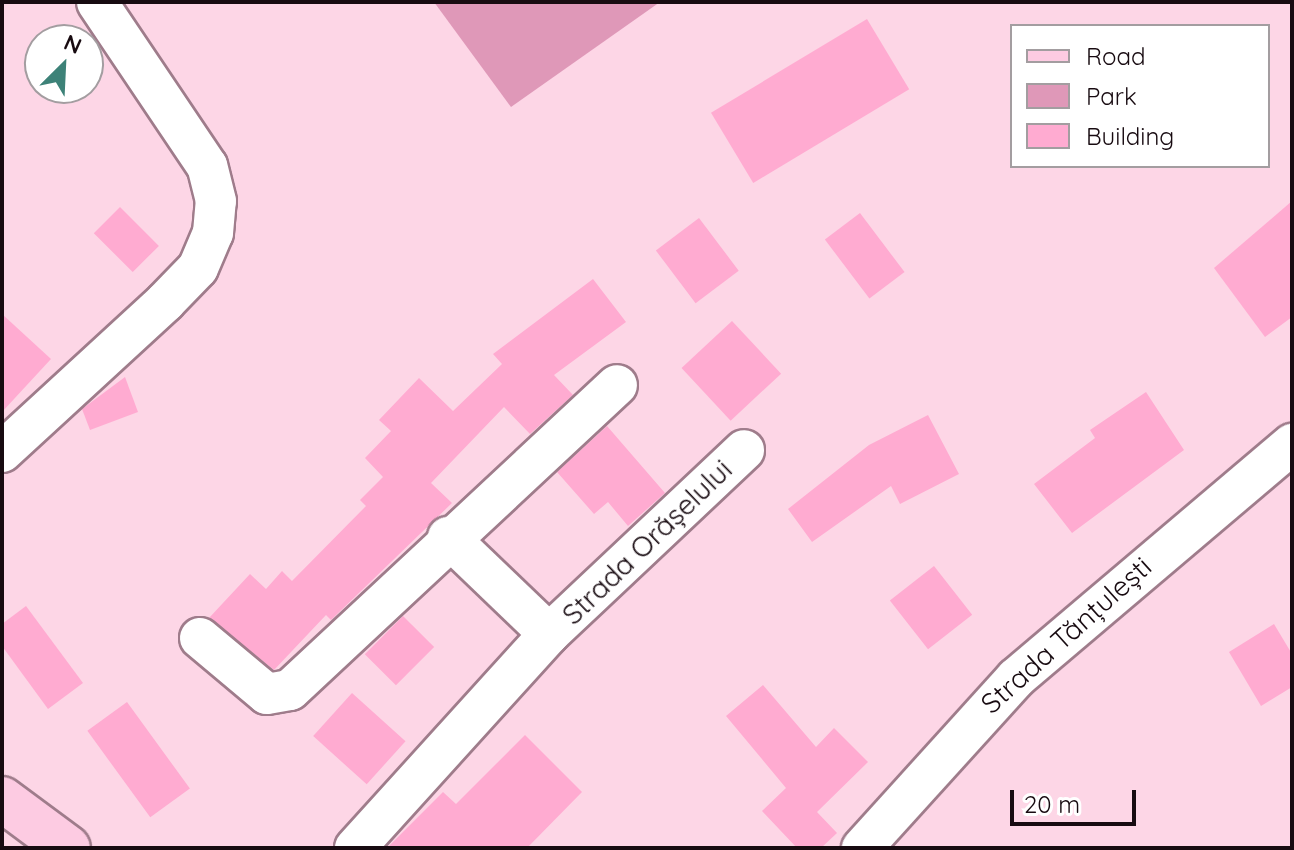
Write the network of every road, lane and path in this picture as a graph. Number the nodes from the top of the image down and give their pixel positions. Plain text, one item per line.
1 (97, 2) edge
2 (617, 385) dead end
3 (1292, 444) edge
4 (744, 450) dead end
5 (2, 452) edge
6 (448, 537) junction
7 (549, 634) junction
8 (200, 638) dead end
9 (2, 799) edge
10 (68, 848) edge
11 (355, 848) edge
12 (862, 848) edge

1 - 5 street
2 - 6 street
3 - 12 street, Strada Tănțulești
4 - 7 street, Strada Orășelului
6 - 7 street, Strada Orășelului
6 - 8 street
7 - 11 street, Strada Orășelului
9 - 10 main road

